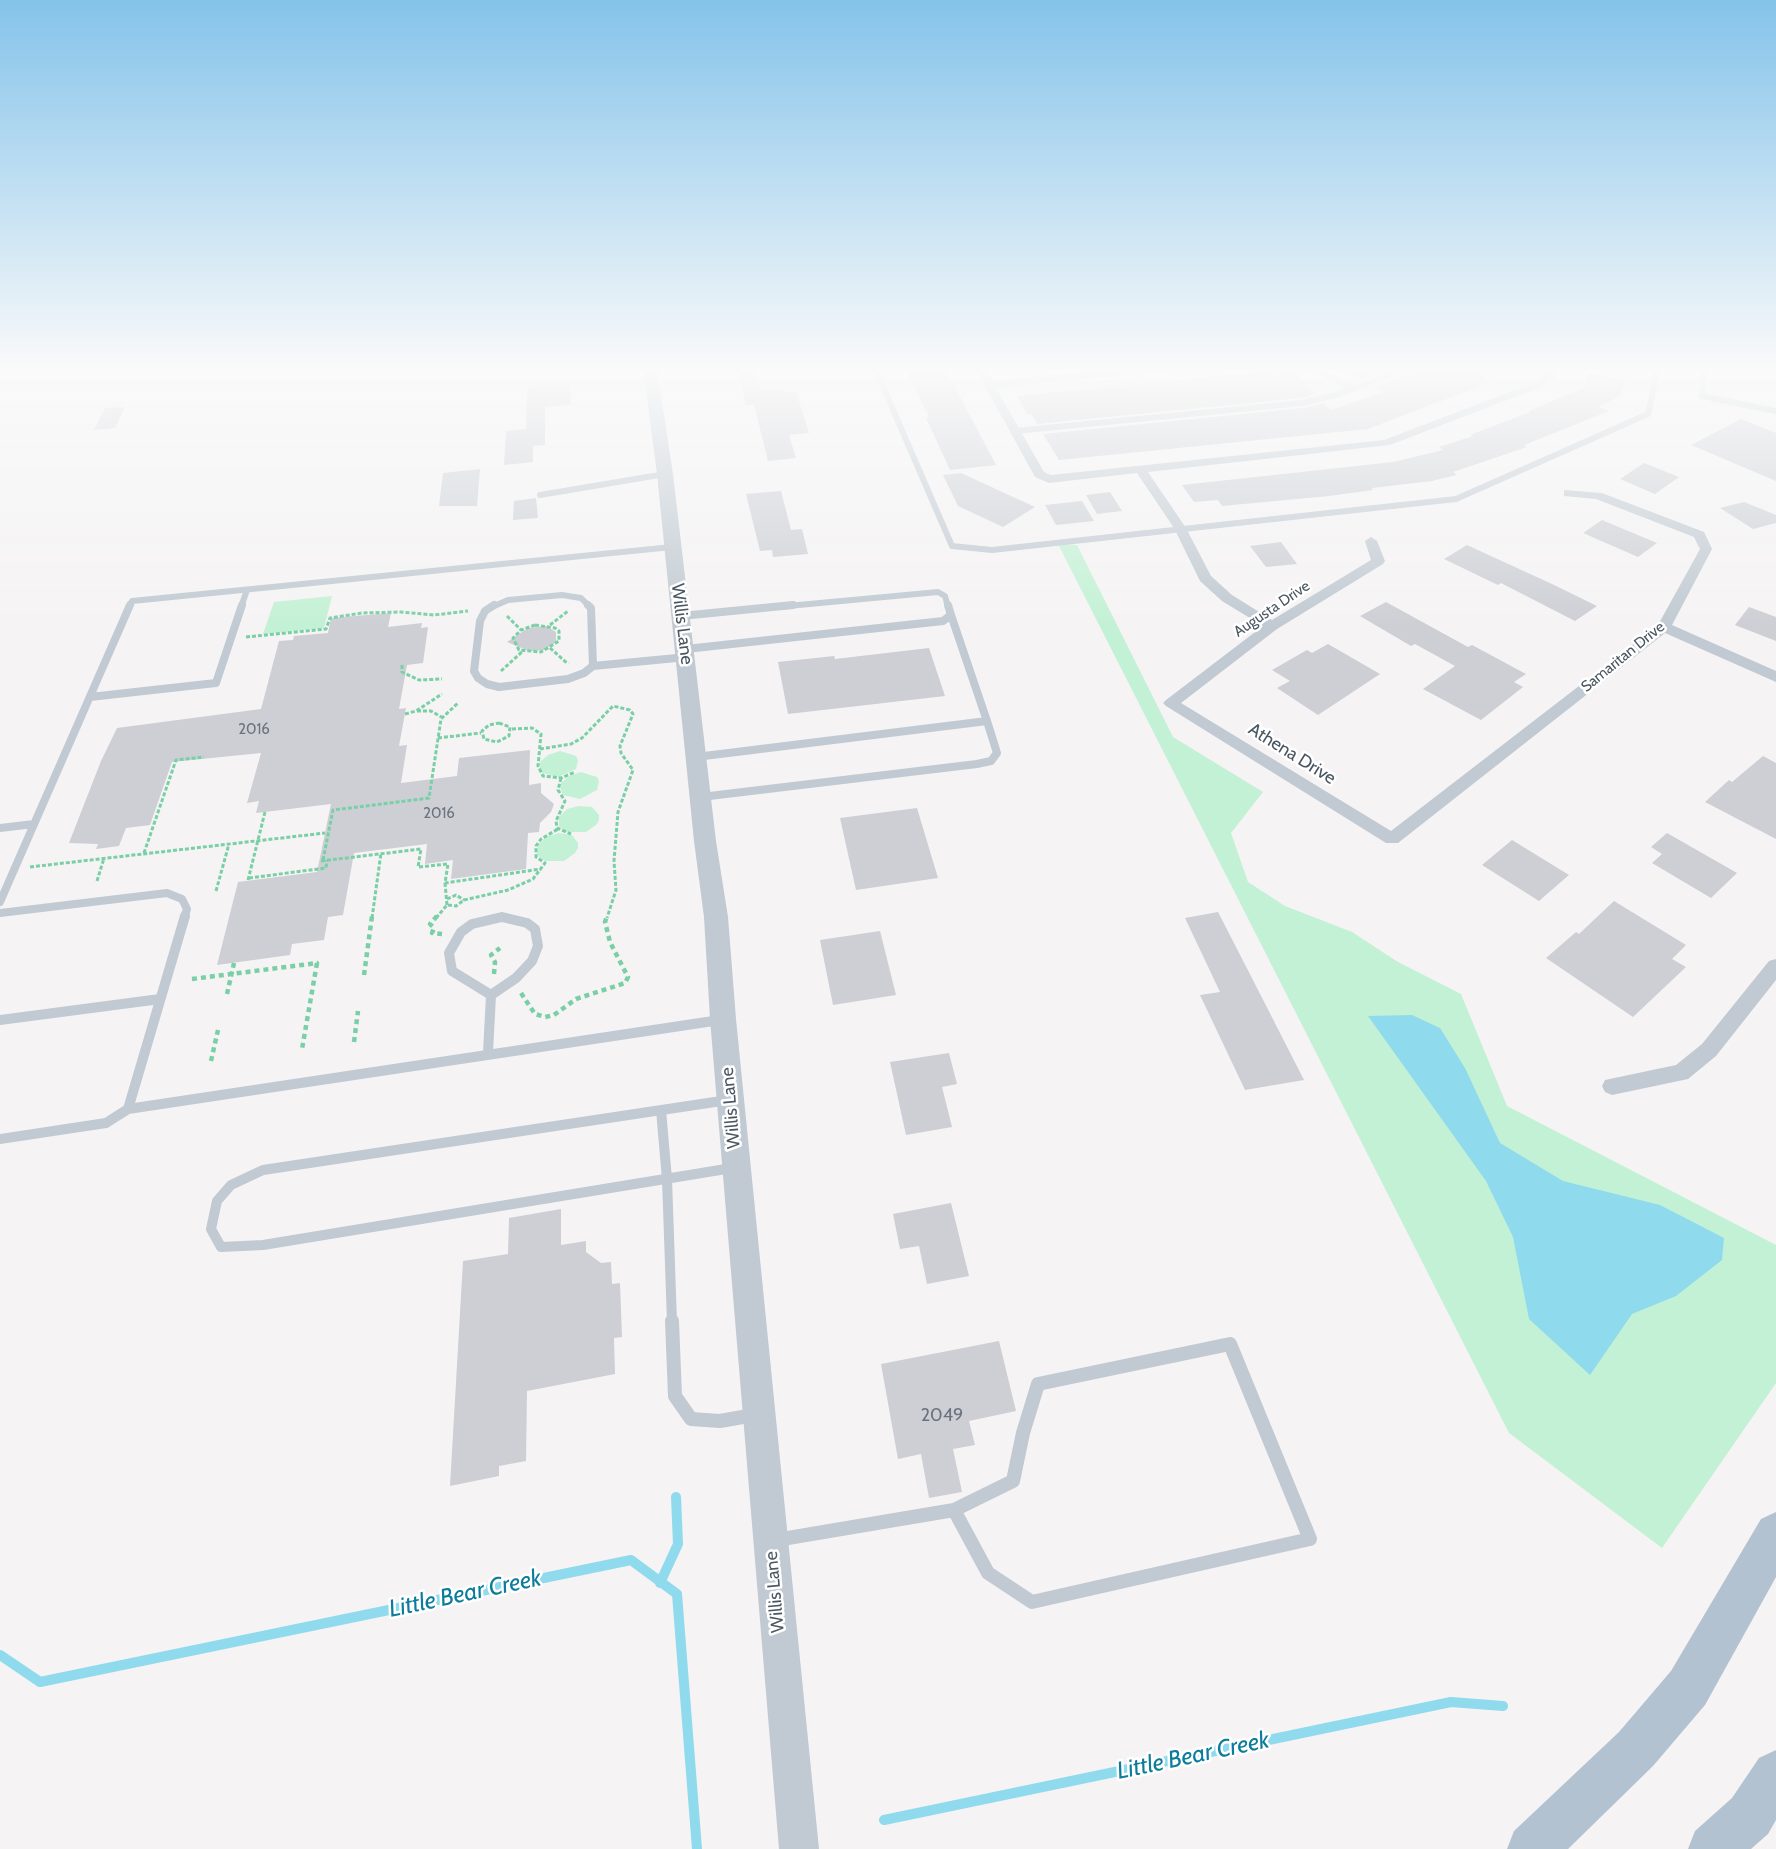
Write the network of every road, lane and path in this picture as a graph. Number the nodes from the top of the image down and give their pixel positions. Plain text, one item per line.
1 (662, 454) edge
2 (912, 454) edge
3 (1028, 454) edge
4 (1284, 454) edge
5 (1557, 454) edge
6 (1141, 470) junction
7 (665, 474) junction
8 (1568, 493) dead end
9 (540, 495) dead end
10 (1180, 528) junction
11 (1371, 541) dead end
12 (672, 547) junction
13 (246, 590) junction
14 (484, 614) junction
15 (951, 615) junction
16 (681, 616) junction
17 (1272, 626) junction
18 (1664, 627) junction
19 (230, 639) junction
20 (550, 648) junction
21 (523, 651) junction
22 (686, 653) junction
23 (402, 665) dead end
24 (593, 666) junction
25 (580, 674) junction
26 (1776, 676) edge
27 (442, 679) dead end
28 (487, 684) junction
29 (442, 694) dead end
30 (90, 697) junction
31 (458, 703) dead end
32 (1171, 703) joint
33 (416, 711) junction
34 (405, 714) dead end
35 (443, 718) junction
36 (987, 721) junction
37 (512, 729) junction
38 (481, 734) junction
39 (438, 738) junction
40 (540, 749) junction
41 (204, 757) dead end
42 (696, 758) junction
43 (575, 772) dead end
44 (561, 778) junction
45 (700, 797) junction
46 (265, 812) dead end
47 (34, 824) junction
48 (0, 828) edge
49 (558, 829) junction
50 (325, 833) dead end
51 (571, 834) dead end
52 (1392, 839) joint
53 (258, 840) junction
54 (229, 844) junction
55 (144, 853) junction
56 (381, 853) junction
57 (104, 858) junction
58 (324, 860) junction
59 (14, 869) junction
60 (541, 869) junction
61 (96, 880) dead end
62 (445, 883) junction
63 (216, 891) dead end
64 (447, 899) junction
65 (464, 900) junction
66 (0, 902) edge
67 (447, 905) junction
68 (0, 913) edge
69 (457, 937) junction
70 (500, 948) dead end
71 (234, 963) dead end
72 (1776, 966) edge
73 (232, 974) junction
74 (364, 975) dead end
75 (192, 979) dead end
76 (508, 983) junction
77 (227, 994) dead end
78 (491, 995) junction
79 (160, 999) junction
80 (358, 1011) dead end
81 (723, 1019) junction
82 (0, 1020) edge
83 (218, 1030) dead end
84 (354, 1042) dead end
85 (302, 1049) dead end
86 (488, 1053) junction
87 (211, 1061) dead end
88 (1612, 1086) dead end
89 (730, 1099) junction
90 (128, 1109) junction
91 (661, 1110) junction
92 (0, 1139) edge
93 (736, 1167) junction
94 (667, 1179) junction
95 (759, 1414) junction
96 (954, 1510) junction
97 (1776, 1534) edge
98 (770, 1540) junction
99 (1776, 1775) edge
100 (799, 1849) edge
101 (1532, 1849) edge
102 (1713, 1849) edge

1 - 7 street, Willis Lane
2 - 10 lane
3 - 6 street
4 - 6 street
5 - 10 lane
6 - 10 street
7 - 9 lane
7 - 12 street, Willis Lane
8 - 18 street, Samaritan Drive
10 - 17 street
11 - 17 street, Augusta Drive
12 - 13 lane
12 - 16 street, Willis Lane
13 - 19 lane
13 - 30 lane
14 - 19 path
14 - 24 lane
14 - 28 lane
15 - 16 lane
15 - 22 lane
15 - 36 lane
16 - 22 street, Willis Lane
17 - 32 street, Augusta Drive
18 - 26 street
18 - 52 street, Samaritan Drive
19 - 30 lane
20 - 21 path
20 - 21 path
20 - 25 path
21 - 28 path
22 - 24 lane
22 - 42 street, Willis Lane
23 - 27 path
24 - 25 lane
25 - 28 lane
29 - 33 path
30 - 47 lane
31 - 35 path
32 - 52 street, Athena Drive
33 - 34 path
33 - 35 path
35 - 39 path
36 - 42 lane
36 - 45 lane
37 - 38 path
37 - 38 path
37 - 40 path
38 - 39 path
39 - 58 path
40 - 44 path
40 - 76 path
41 - 55 path
42 - 45 street, Willis Lane
43 - 44 path
44 - 49 path
45 - 81 street, Willis Lane
46 - 53 path
47 - 48 lane
47 - 59 lane
49 - 51 path
49 - 60 path
50 - 53 path
53 - 54 path
53 - 58 path
54 - 55 path
54 - 63 path
55 - 57 path
56 - 58 path
56 - 62 path
56 - 74 path
57 - 59 path
57 - 61 path
59 - 66 lane
60 - 62 path
60 - 65 path
62 - 64 path
64 - 65 path
64 - 67 path
65 - 67 path
67 - 69 path
68 - 79 lane
69 - 76 lane
69 - 78 lane
70 - 78 path
71 - 73 path
72 - 88 street
73 - 75 path
73 - 77 path
73 - 85 path
76 - 78 lane
78 - 86 lane
79 - 82 lane
79 - 90 lane
80 - 84 path
81 - 86 lane
81 - 89 street, Willis Lane
83 - 87 path
86 - 90 lane
89 - 91 lane
89 - 93 street, Willis Lane
90 - 92 lane
91 - 94 lane
91 - 94 lane
93 - 94 lane
93 - 95 street, Willis Lane
94 - 95 lane
95 - 98 street, Willis Lane
96 - 96 lane
96 - 98 lane
97 - 101 main road
98 - 100 street, Willis Lane
99 - 102 main road

